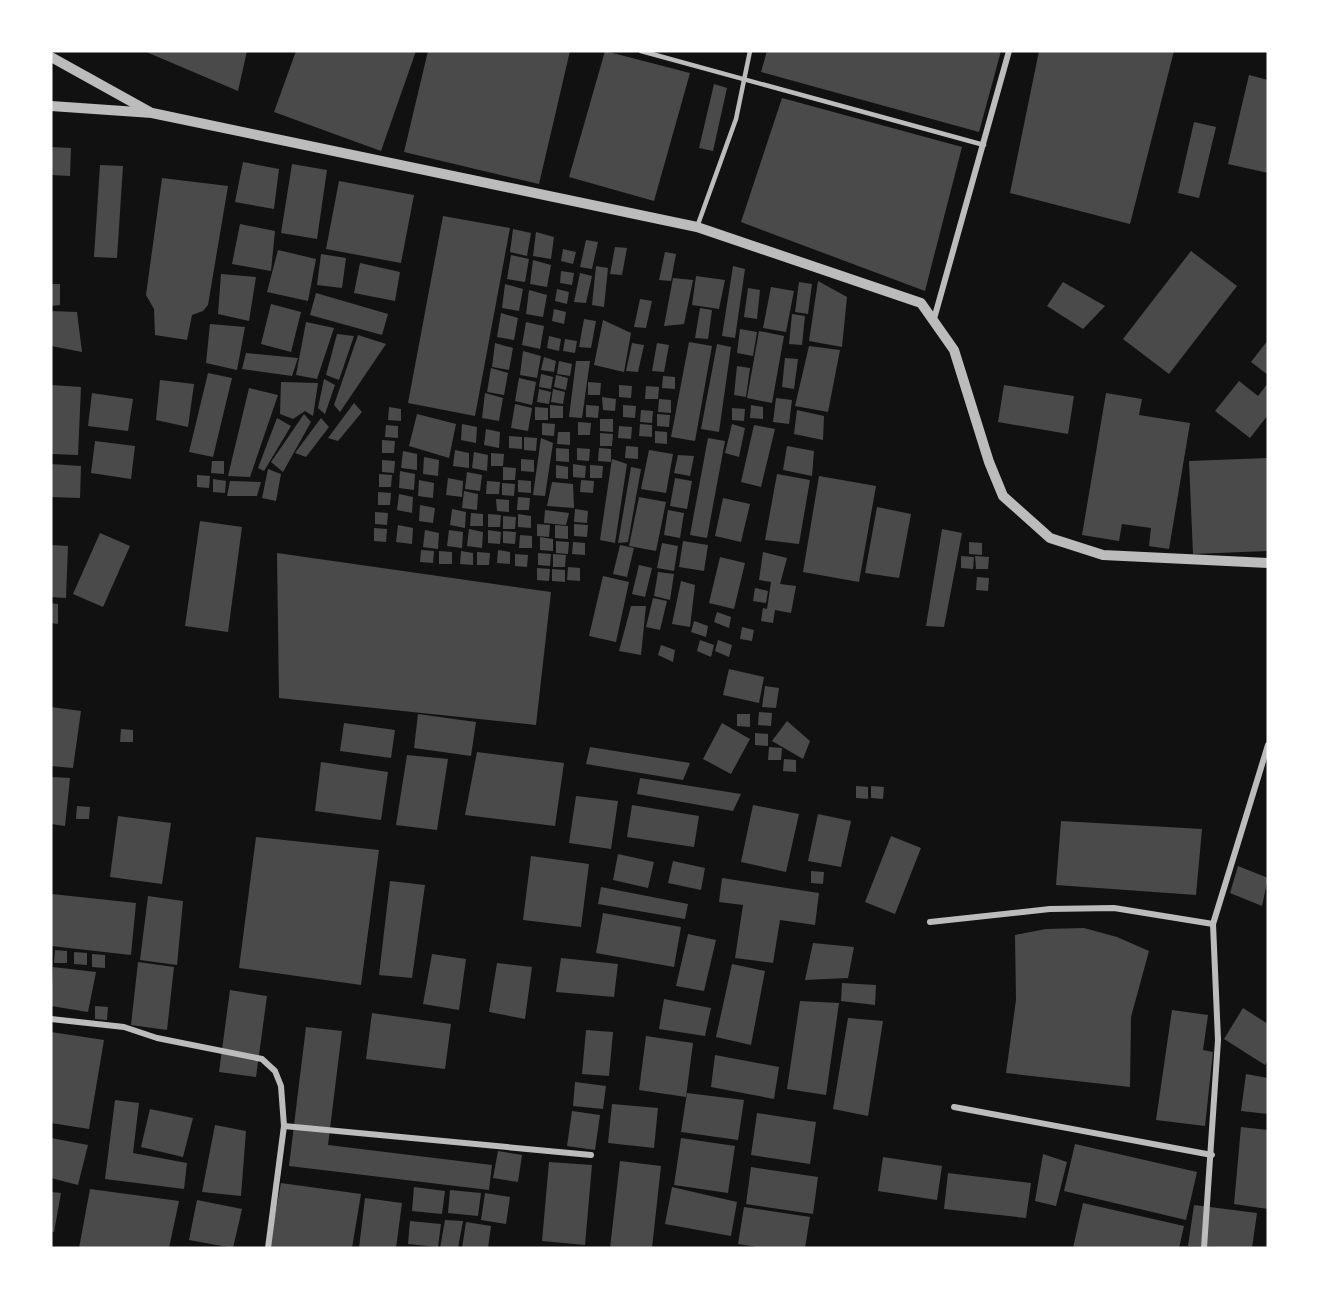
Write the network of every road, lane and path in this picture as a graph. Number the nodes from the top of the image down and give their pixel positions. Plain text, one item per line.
1 (641, 51) edge
2 (750, 51) edge
3 (1009, 51) edge
4 (51, 57) edge
5 (744, 77) junction
6 (51, 106) edge
7 (152, 113) junction
8 (984, 145) junction
9 (697, 227) junction
10 (934, 319) junction
11 (1268, 562) edge
12 (1268, 745) edge
13 (930, 922) dead end
14 (1213, 924) junction
15 (51, 1019) edge
16 (954, 1107) dead end
17 (284, 1126) junction
18 (591, 1155) dead end
19 (1212, 1155) junction
20 (268, 1248) edge
21 (1204, 1248) edge

1 - 5 lane
2 - 5 lane
3 - 8 street
4 - 7 street
5 - 8 lane
5 - 9 lane
6 - 7 street
7 - 9 street
8 - 10 street
9 - 10 street
10 - 11 street
12 - 14 street
13 - 14 street
14 - 19 street
15 - 17 street
16 - 19 street
17 - 18 street
17 - 20 street
19 - 21 street

